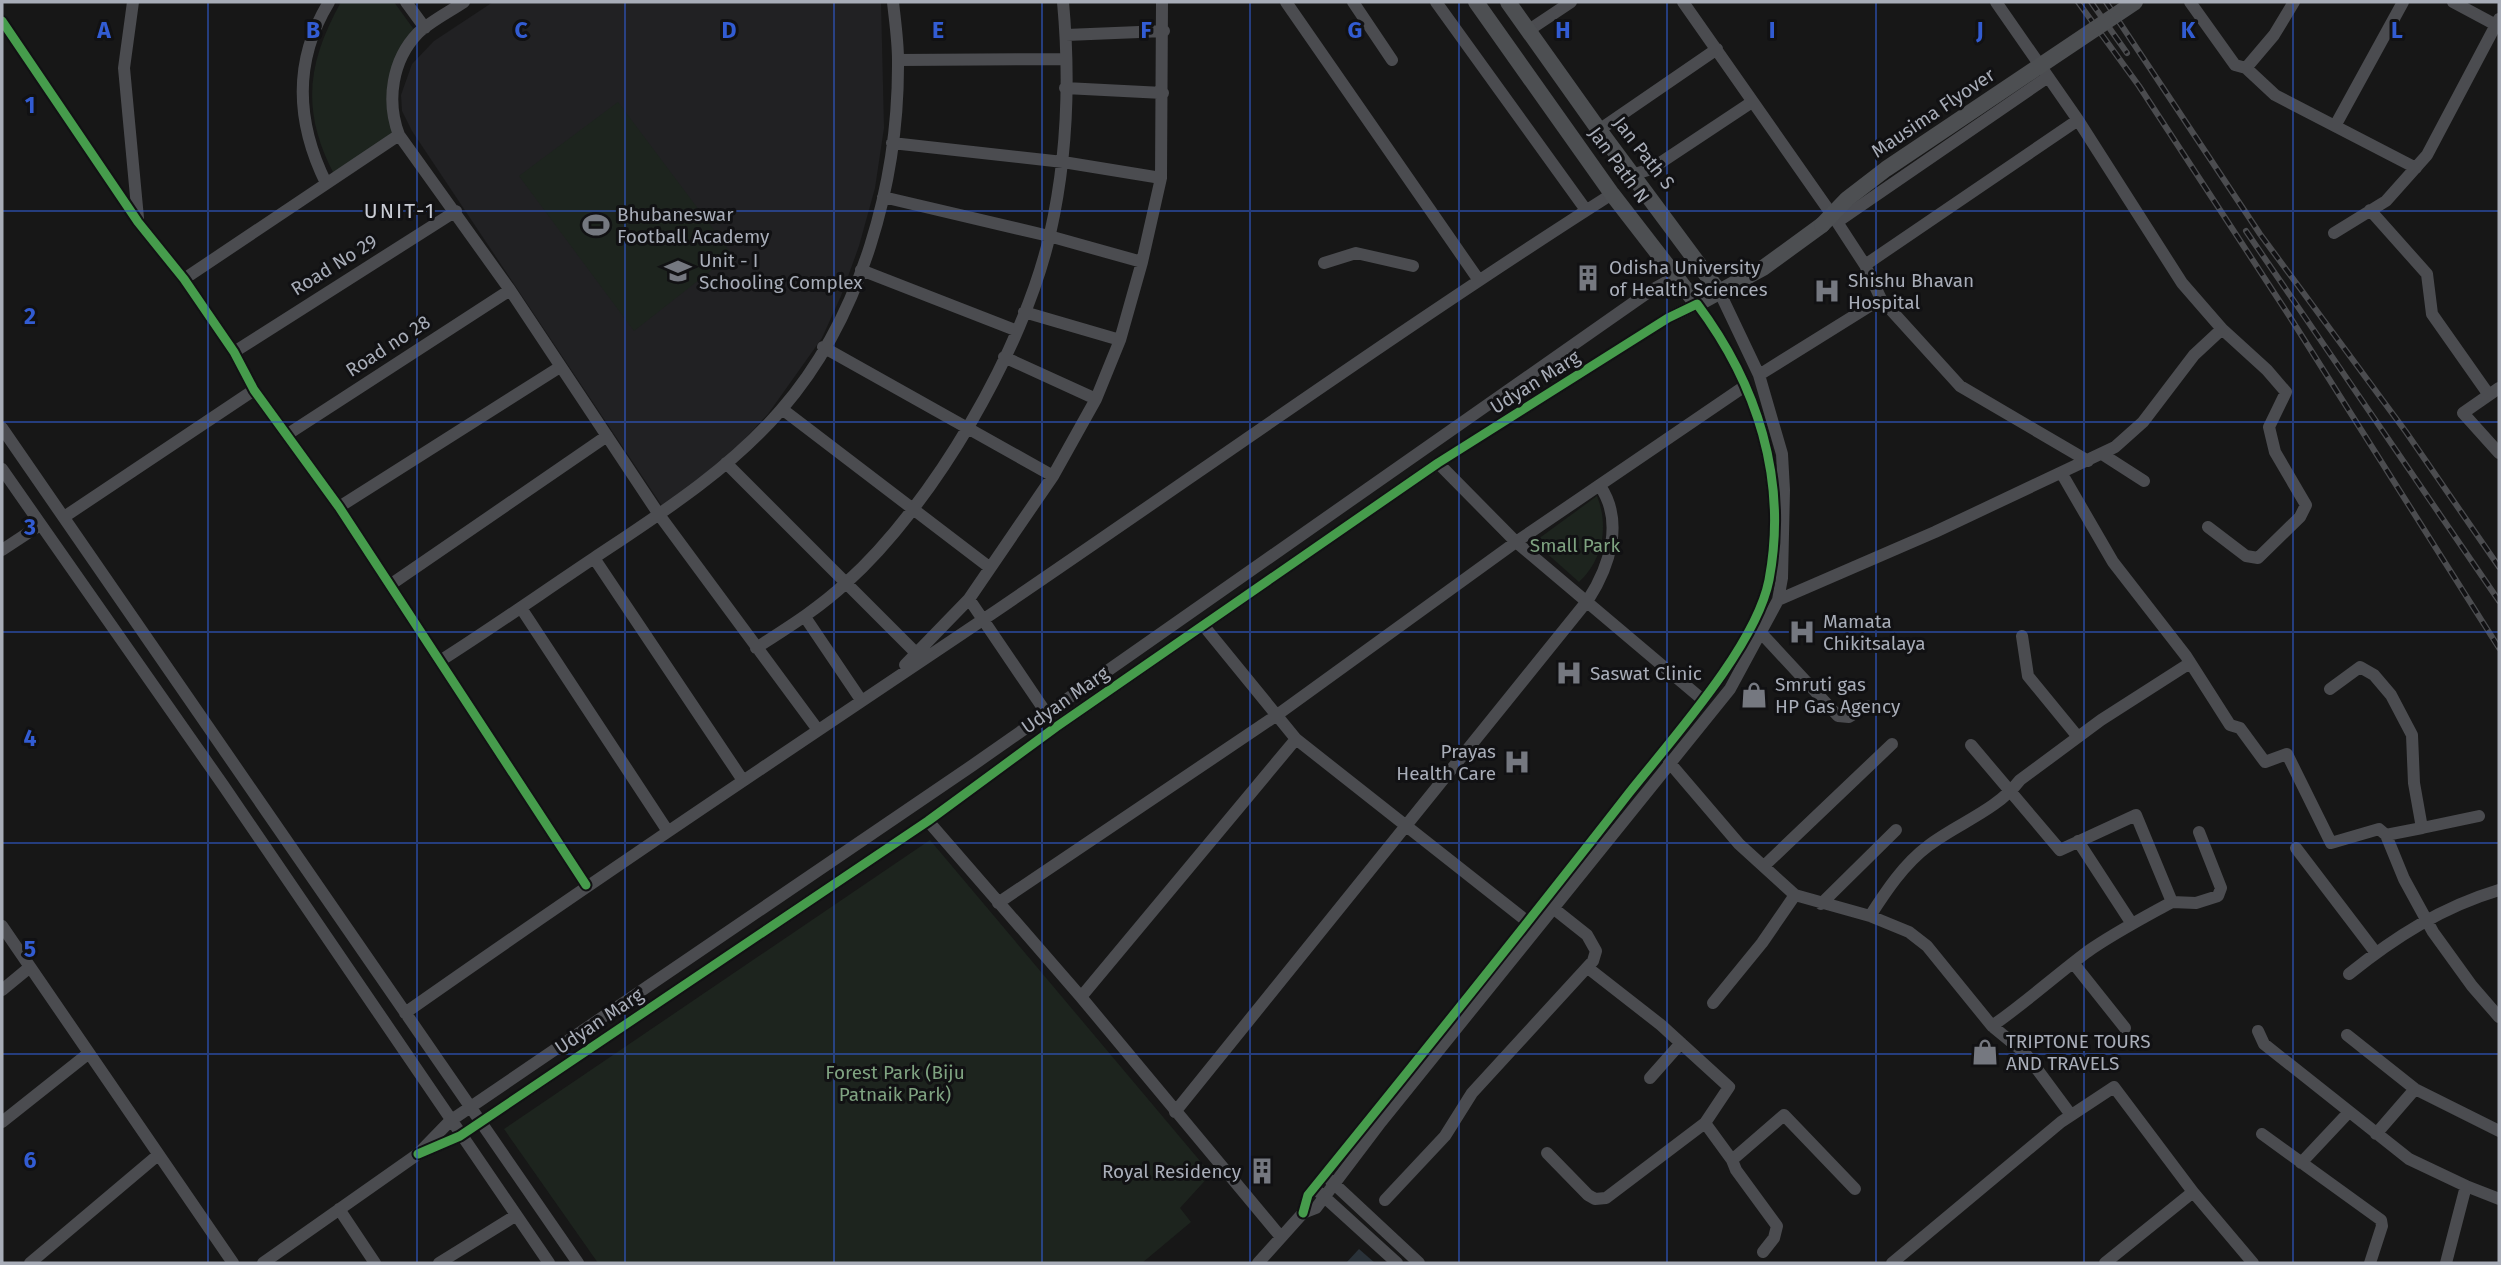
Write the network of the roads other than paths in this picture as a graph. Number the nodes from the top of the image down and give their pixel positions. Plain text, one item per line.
1 (133, 2) edge
2 (329, 2) edge
3 (406, 2) edge
4 (464, 2) edge
5 (893, 2) edge
6 (1063, 2) edge
7 (1162, 2) edge
8 (1286, 2) edge
9 (1353, 2) edge
10 (1436, 2) edge
11 (1476, 2) edge
12 (1508, 2) edge
13 (1571, 2) edge
14 (1683, 2) edge
15 (1996, 2) edge
16 (2135, 2) edge
17 (2190, 2) edge
18 (2294, 2) edge
19 (2403, 2) edge
20 (2453, 2) edge
21 (2, 21) edge
22 (2498, 22) edge
23 (425, 28) junction
24 (1164, 30) junction
25 (1530, 30) junction
26 (1066, 35) junction
27 (1717, 49) junction
28 (1066, 59) junction
29 (898, 60) junction
30 (1392, 60) dead end
31 (2246, 68) junction
32 (2048, 77) junction
33 (1065, 88) junction
34 (1163, 93) junction
35 (1752, 102) junction
36 (2078, 120) junction
37 (2334, 126) junction
38 (1599, 130) junction
39 (399, 135) junction
40 (892, 143) junction
41 (1063, 162) junction
42 (2416, 168) junction
43 (1635, 174) junction
44 (1161, 178) junction
45 (326, 183) junction
46 (1612, 194) junction
47 (883, 197) junction
48 (1586, 210) junction
49 (2370, 210) junction
50 (456, 211) junction
51 (138, 222) junction
52 (1830, 223) junction
53 (2334, 233) dead end
54 (1049, 236) junction
55 (1698, 261) junction
56 (1142, 262) junction
57 (1324, 263) dead end
58 (1865, 265) junction
59 (1413, 266) dead end
60 (861, 270) junction
61 (1677, 276) junction
62 (184, 279) junction
63 (1478, 279) junction
64 (510, 290) junction
65 (1720, 293) junction
66 (1881, 299) junction
67 (1698, 303) junction
68 (1024, 312) junction
69 (2222, 329) junction
70 (1015, 330) junction
71 (1120, 340) junction
72 (824, 347) junction
73 (234, 352) junction
74 (1004, 356) junction
75 (561, 367) junction
76 (1759, 375) junction
77 (1745, 386) junction
78 (254, 390) junction
79 (2494, 392) edge
80 (1096, 399) junction
81 (782, 409) junction
82 (2, 428) edge
83 (968, 428) junction
84 (288, 434) junction
85 (607, 436) junction
86 (2499, 453) edge
87 (2102, 454) junction
88 (2088, 461) junction
89 (726, 463) junction
90 (1438, 463) junction
91 (2, 468) edge
92 (2062, 474) junction
93 (1054, 476) junction
94 (2144, 481) dead end
95 (1600, 486) junction
96 (339, 507) junction
97 (915, 509) junction
98 (660, 516) junction
99 (64, 517) junction
100 (40, 525) junction
101 (2208, 527) dead end
102 (1516, 542) junction
103 (2, 550) edge
104 (594, 558) junction
105 (989, 567) junction
106 (847, 582) junction
107 (390, 585) junction
108 (969, 599) junction
109 (1588, 600) junction
110 (1778, 600) junction
111 (522, 608) junction
112 (806, 617) junction
113 (985, 618) junction
114 (1203, 625) junction
115 (1755, 633) junction
116 (2022, 636) dead end
117 (756, 649) junction
118 (916, 653) junction
119 (440, 661) junction
120 (2190, 663) junction
121 (890, 680) junction
122 (2330, 689) dead end
123 (861, 700) junction
124 (1703, 700) junction
125 (1867, 706) dead end
126 (1047, 713) junction
127 (1277, 715) junction
128 (818, 730) junction
129 (2078, 737) junction
130 (1296, 739) junction
131 (1892, 744) dead end
132 (1971, 745) dead end
133 (1669, 762) junction
134 (742, 779) junction
135 (2010, 793) junction
136 (2479, 816) dead end
137 (928, 821) junction
138 (1407, 826) junction
139 (2422, 828) junction
140 (667, 830) junction
141 (1896, 830) dead end
142 (877, 831) junction
143 (2199, 832) dead end
144 (2386, 835) junction
145 (2078, 841) junction
146 (888, 847) junction
147 (2296, 848) dead end
148 (1764, 866) junction
149 (586, 885) junction
150 (2499, 890) edge
151 (1795, 895) junction
152 (2172, 902) junction
153 (998, 903) junction
154 (1821, 904) junction
155 (1553, 908) junction
156 (1870, 916) junction
157 (2426, 919) junction
158 (1528, 922) junction
159 (2132, 924) junction
160 (2, 926) edge
161 (2376, 953) junction
162 (2074, 964) junction
163 (30, 967) junction
164 (1588, 968) junction
165 (2349, 974) dead end
166 (2, 990) edge
167 (1081, 997) junction
168 (1713, 1003) dead end
169 (405, 1013) junction
170 (2499, 1017) edge
171 (1992, 1026) junction
172 (2125, 1028) dead end
173 (2258, 1031) dead end
174 (2347, 1035) dead end
175 (1681, 1043) junction
176 (89, 1053) junction
177 (1650, 1079) dead end
178 (2415, 1089) junction
179 (471, 1107) junction
180 (1175, 1112) junction
181 (2348, 1113) junction
182 (2071, 1115) junction
183 (450, 1121) junction
184 (482, 1121) junction
185 (2, 1122) edge
186 (1705, 1123) junction
187 (2499, 1132) edge
188 (2262, 1134) dead end
189 (2376, 1134) junction
190 (460, 1136) junction
191 (1547, 1153) dead end
192 (418, 1154) junction
193 (158, 1155) junction
194 (1732, 1160) junction
195 (2301, 1163) junction
196 (1329, 1180) junction
197 (2466, 1186) junction
198 (1314, 1188) junction
199 (1855, 1189) dead end
200 (2193, 1192) junction
201 (1325, 1197) junction
202 (2499, 1199) edge
203 (1385, 1200) dead end
204 (339, 1209) junction
205 (1303, 1213) junction
206 (515, 1216) junction
207 (1280, 1237) junction
208 (1763, 1252) dead end
209 (30, 1263) edge
210 (233, 1263) edge
211 (263, 1263) edge
212 (375, 1263) edge
213 (439, 1263) edge
214 (549, 1263) edge
215 (578, 1263) edge
216 (1258, 1263) edge
217 (1397, 1263) edge
218 (1419, 1263) edge
219 (1892, 1263) edge
220 (2105, 1263) edge
221 (2253, 1263) edge
222 (2370, 1263) edge
223 (2446, 1263) edge

1 - 51 street
2 - 45 street
3 - 23 street
4 - 23 street
5 - 29 street
6 - 26 street
7 - 24 street
8 - 63 street
9 - 30 street
10 - 48 street
11 - 46 main road, Jan Path N
12 - 25 main road, Jan Path S
13 - 25 street
14 - 27 street
15 - 32 street
16 - 52 main road, Mausima Flyover, bridge
17 - 31 street
18 - 31 street
19 - 37 street
20 - 22 street
21 - 51 street
22 - 42 street
23 - 39 street
24 - 26 street
24 - 34 street
25 - 38 main road, Jan Path S
26 - 28 street
27 - 35 street
27 - 38 street
28 - 29 street
28 - 33 street
29 - 40 street
31 - 37 street
32 - 36 street
32 - 52 street
33 - 34 street
33 - 41 street
34 - 44 street
35 - 43 street
35 - 52 street
36 - 58 street
36 - 69 street
37 - 42 street
38 - 43 main road, Jan Path S
39 - 45 street
39 - 50 street
40 - 41 street
40 - 47 street
41 - 44 street
41 - 54 street
42 - 49 street
43 - 55 main road, Jan Path S
44 - 56 street
45 - 62 street
46 - 48 street
46 - 61 main road, Jan Path N
47 - 54 street
47 - 60 street
48 - 63 street
49 - 53 street
49 - 79 street
50 - 64 street
50 - 73 street, Road No 29
51 - 62 street
52 - 58 street
52 - 65 main road, Mausima Flyover
54 - 56 street
54 - 68 street
55 - 61 main road, Udyan Marg
55 - 65 main road, Jan Path S
56 - 71 street
57 - 59 street
58 - 66 street
60 - 70 street
60 - 72 street
61 - 67 main road, Jan Path N
61 - 126 street, Udyan Marg
62 - 73 street
63 - 113 street
64 - 75 street
64 - 84 street, Road no 28
65 - 67 main road, Udyan Marg
65 - 76 street, Jan Path S
66 - 76 street
66 - 88 street
67 - 77 street, Jan Path N
67 - 90 street, Udyan Marg
68 - 70 street
68 - 71 street
69 - 87 street
69 - 101 street
70 - 74 street
71 - 80 street
72 - 81 street
72 - 83 street
73 - 78 street
74 - 80 street
74 - 83 street
75 - 85 street
75 - 96 street
76 - 110 street, Jan Path S
77 - 95 street
77 - 115 street, Jan Path N
78 - 84 street
78 - 99 street
79 - 86 street
80 - 93 street
81 - 89 street
81 - 97 street
82 - 99 street
83 - 93 street
83 - 97 street
84 - 96 street
85 - 98 street
85 - 107 street
87 - 88 street
87 - 94 street
88 - 92 street
89 - 98 street
89 - 106 street
90 - 102 street
90 - 114 street, Udyan Marg
91 - 100 street
92 - 110 street
92 - 120 street
93 - 105 street
95 - 102 street
95 - 109 street
96 - 107 street
97 - 105 street
97 - 106 street
98 - 104 street
98 - 117 street
99 - 169 street
100 - 103 street
100 - 183 street
102 - 109 street
102 - 127 street
104 - 111 street
104 - 134 street
105 - 108 street
106 - 112 street
106 - 118 street
107 - 119 street
108 - 113 street
108 - 118 street
109 - 124 street
109 - 138 street
110 - 115 street, Jan Path S
111 - 119 street
111 - 140 street
112 - 117 street
112 - 123 street
113 - 121 street
113 - 126 street
114 - 127 street
114 - 137 street, Udyan Marg
115 - 124 street
115 - 125 street
115 - 133 street
116 - 129 street
117 - 128 street
118 - 121 street
119 - 149 street
120 - 129 street
120 - 144 street
121 - 123 street
122 - 139 street
123 - 128 street
124 - 158 street
126 - 142 street, Udyan Marg
127 - 130 street
127 - 153 street
128 - 134 street
129 - 135 street
130 - 138 street
130 - 167 street
131 - 148 street
132 - 135 street
133 - 148 street
133 - 155 street
134 - 140 street
135 - 145 street
135 - 156 street
136 - 139 street
137 - 146 street, Udyan Marg
137 - 153 street
138 - 158 street
138 - 180 street
139 - 144 street
140 - 149 street
141 - 154 street
142 - 146 street
142 - 179 street, Udyan Marg
143 - 152 street
144 - 157 street
145 - 152 street
145 - 159 street
146 - 184 street, Udyan Marg
147 - 161 street
148 - 151 street
149 - 169 street
150 - 157 street
151 - 154 street
151 - 168 street
152 - 159 street
153 - 167 street
154 - 156 street
155 - 164 street
155 - 196 street
156 - 171 street
157 - 161 street
157 - 170 street
158 - 196 street
159 - 162 street
160 - 163 street
161 - 165 street
162 - 171 street
162 - 172 street
163 - 166 street
163 - 176 street
164 - 175 street
164 - 203 street
167 - 180 street
169 - 179 street
171 - 182 street
173 - 181 street
174 - 178 street
175 - 177 street
175 - 186 street
176 - 185 street
176 - 193 street
178 - 187 street
178 - 189 street
179 - 183 street, Udyan Marg
179 - 184 street
180 - 207 street
181 - 189 street
181 - 195 street
182 - 200 street
182 - 219 street
183 - 190 street
183 - 192 street, Udyan Marg
184 - 190 street, Udyan Marg
184 - 215 street
186 - 191 street
186 - 194 street
188 - 195 street
189 - 197 street
190 - 192 street, Udyan Marg
190 - 206 street
192 - 204 street
193 - 209 street
193 - 210 street
194 - 199 street
194 - 208 street
195 - 222 street
196 - 198 street
196 - 201 street
196 - 218 street
197 - 202 street
197 - 223 street
198 - 201 street
198 - 205 street
200 - 220 street
200 - 221 street
201 - 205 street
201 - 217 street
204 - 211 street
204 - 212 street
205 - 207 street
206 - 213 street
206 - 214 street
207 - 216 street

